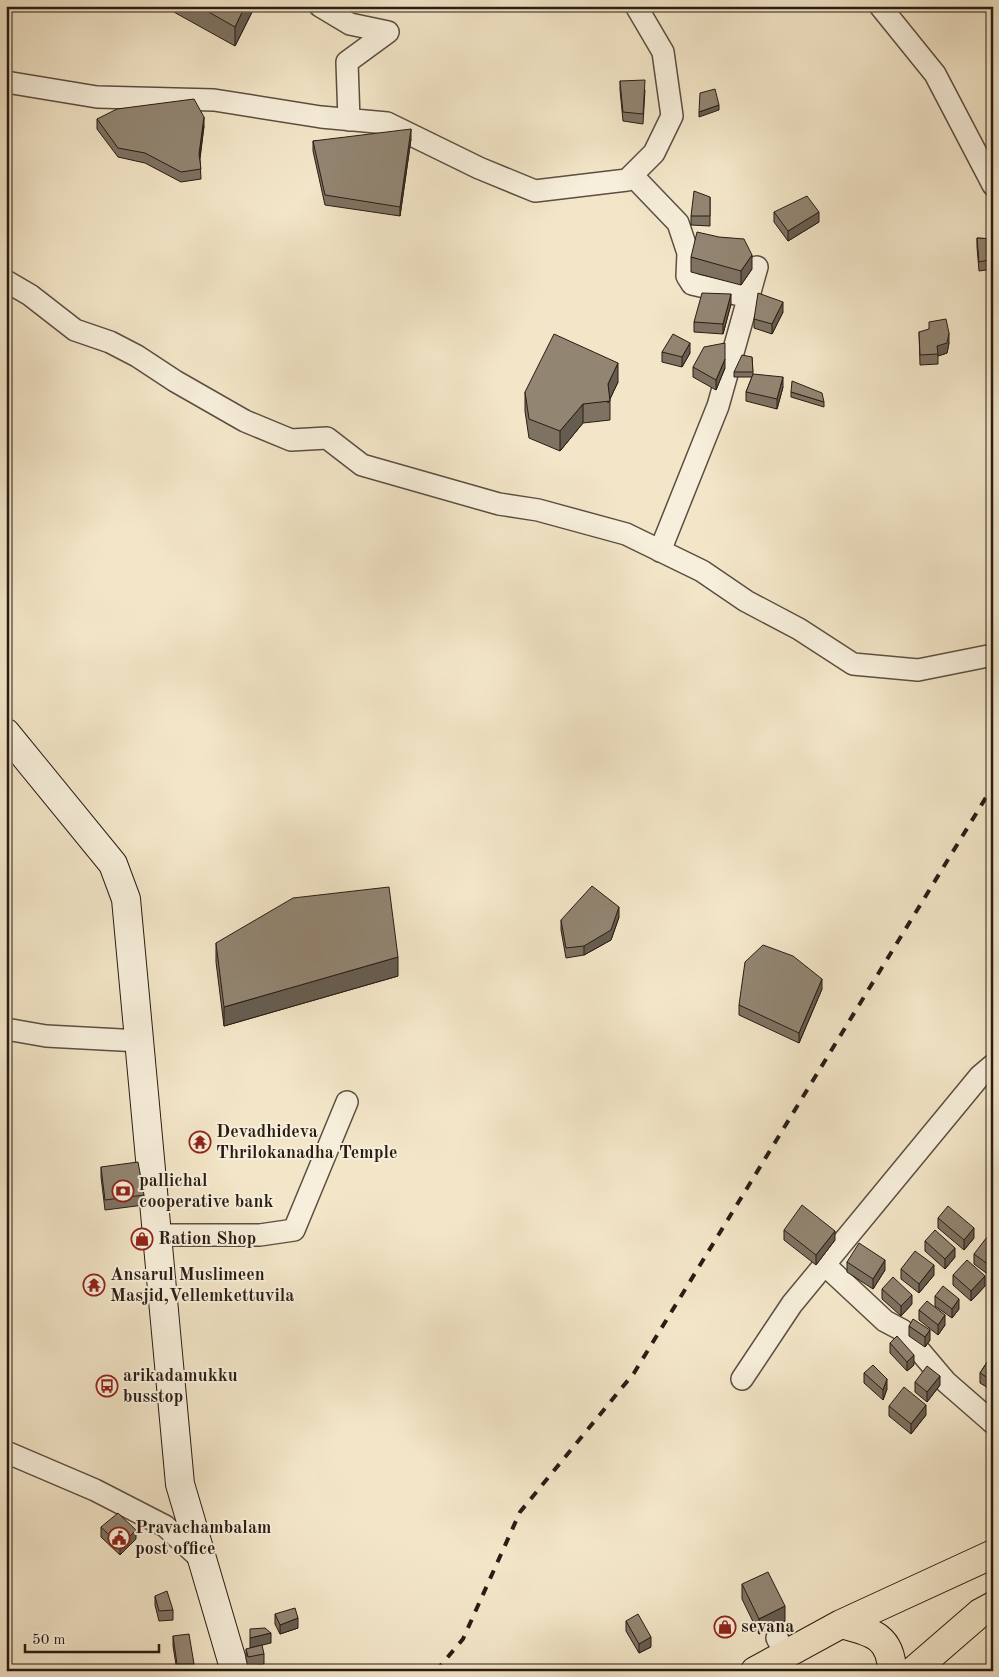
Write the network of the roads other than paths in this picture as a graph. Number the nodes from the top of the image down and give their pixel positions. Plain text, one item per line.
1 (320, 6) edge
2 (636, 6) edge
3 (880, 6) edge
4 (6, 82) edge
5 (349, 120) junction
6 (632, 175) junction
7 (993, 185) edge
8 (757, 267) dead end
9 (6, 280) edge
10 (749, 297) junction
11 (660, 551) junction
12 (993, 655) edge
13 (6, 732) edge
14 (6, 1029) edge
15 (140, 1041) junction
16 (993, 1065) edge
17 (347, 1102) dead end
18 (157, 1235) junction
19 (825, 1265) junction
20 (742, 1379) dead end
21 (993, 1423) edge
22 (6, 1452) edge
23 (993, 1554) edge
24 (203, 1561) junction
25 (993, 1606) edge
26 (841, 1624) junction
27 (235, 1671) edge
28 (755, 1671) edge
29 (892, 1671) edge
30 (914, 1671) edge

1 - 5 street
2 - 6 street
3 - 7 street
4 - 5 street
5 - 6 street
6 - 10 street
8 - 10 street
9 - 11 street
10 - 11 street
11 - 12 street
13 - 15 street
14 - 15 street
15 - 18 street
16 - 19 street
17 - 18 street
18 - 24 street
19 - 20 street
19 - 21 street
22 - 24 street
23 - 26 main road
24 - 27 street
25 - 30 main road
26 - 28 main road
26 - 29 main road

